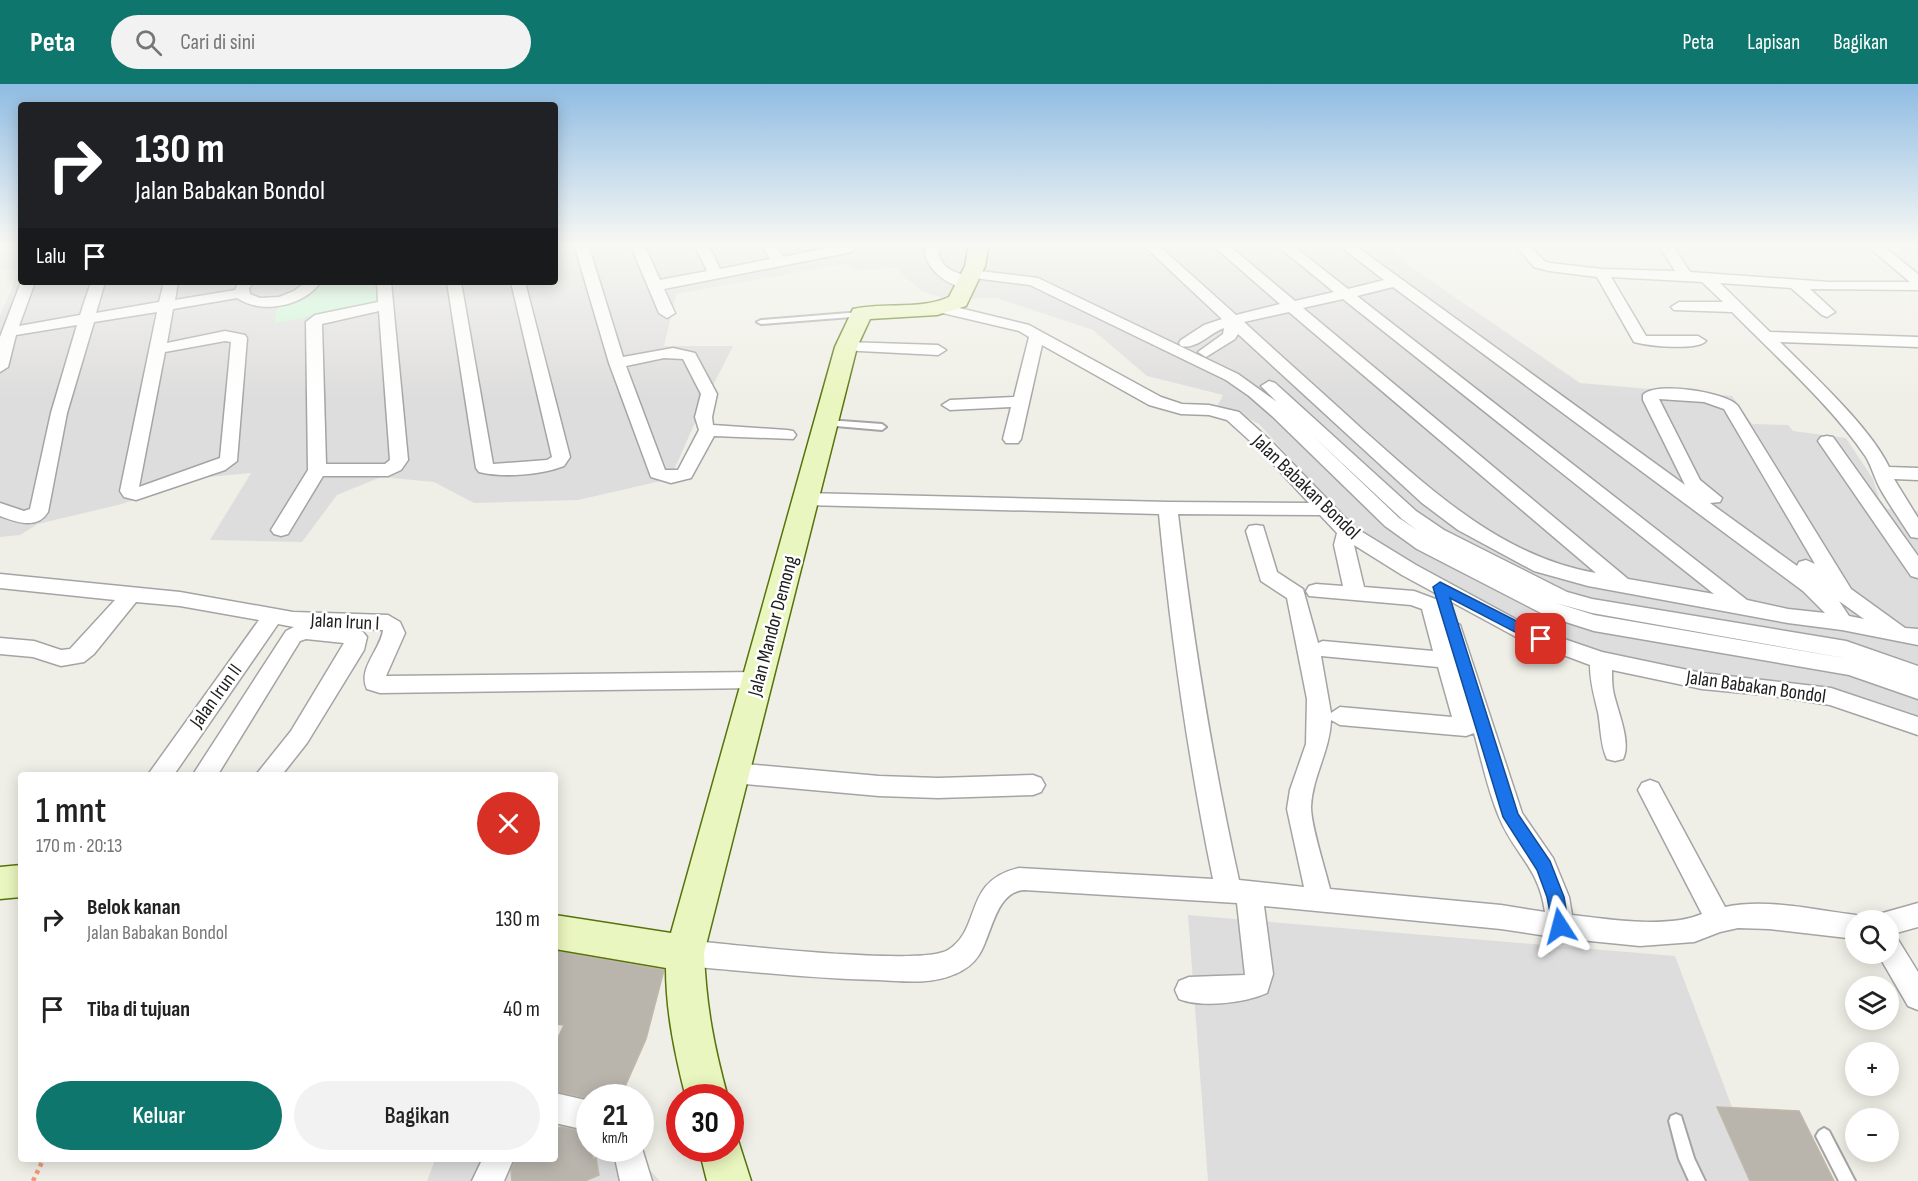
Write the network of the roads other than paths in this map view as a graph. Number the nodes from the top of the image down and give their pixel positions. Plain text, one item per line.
1 (23, 295) edge
2 (94, 295) edge
3 (168, 295) edge
4 (214, 295) edge
5 (247, 295) edge
6 (295, 295) edge
7 (384, 295) edge
8 (456, 295) edge
9 (521, 295) edge
10 (596, 295) edge
11 (658, 295) edge
12 (961, 295) edge
13 (1062, 295) edge
14 (1087, 295) edge
15 (1206, 295) edge
16 (1279, 295) edge
17 (1340, 295) edge
18 (1347, 295) edge
19 (1415, 295) edge
20 (1615, 295) edge
21 (1723, 295) edge
22 (1808, 295) edge
23 (166, 304) junction
24 (384, 305) junction
25 (1292, 306) junction
26 (1679, 307) dead end
27 (1734, 307) junction
28 (939, 308) junction
29 (1827, 312) dead end
30 (667, 313) dead end
31 (861, 314) junction
32 (87, 318) junction
33 (1233, 320) junction
34 (761, 322) dead end
35 (9, 332) junction
36 (1037, 334) junction
37 (1765, 337) junction
38 (1698, 341) dead end
39 (1918, 342) edge
40 (1188, 343) junction
41 (846, 347) junction
42 (158, 349) junction
43 (938, 350) dead end
44 (1206, 352) junction
45 (617, 363) junction
46 (0, 366) edge
47 (1022, 402) junction
48 (950, 405) dead end
49 (827, 423) junction
50 (882, 427) dead end
51 (708, 430) junction
52 (787, 435) dead end
53 (1012, 439) dead end
54 (1827, 441) dead end
55 (1348, 468) junction
56 (317, 470) junction
57 (1884, 473) junction
58 (1918, 474) edge
59 (1685, 486) junction
60 (805, 499) junction
61 (1168, 508) junction
62 (0, 509) edge
63 (1326, 509) junction
64 (281, 530) dead end
65 (1256, 531) dead end
66 (1347, 532) junction
67 (1918, 532) edge
68 (1918, 571) edge
69 (0, 581) edge
70 (1622, 585) junction
71 (1440, 587) junction
72 (1316, 591) dead end
73 (131, 594) junction
74 (1355, 594) junction
75 (1844, 595) junction
76 (1742, 606) junction
77 (273, 616) junction
78 (1611, 617) junction
79 (1842, 622) junction
80 (1909, 636) edge
81 (0, 646) edge
82 (1323, 650) dead end
83 (1447, 660) junction
84 (1600, 660) junction
85 (1918, 674) edge
86 (757, 680) junction
87 (1918, 691) edge
88 (1340, 716) dead end
89 (1918, 726) edge
90 (1615, 752) dead end
91 (162, 772) edge
92 (207, 772) edge
93 (270, 772) edge
94 (734, 773) junction
95 (1033, 785) dead end
96 (1650, 790) dead end
97 (18, 881) edge
98 (0, 883) edge
99 (1239, 892) junction
100 (1320, 900) junction
101 (1918, 915) edge
102 (1718, 920) junction
103 (1899, 920) edge
104 (1560, 926) junction
105 (1845, 926) edge
106 (558, 932) edge
107 (685, 953) junction
108 (1898, 964) edge
109 (1189, 990) dead end
110 (1918, 997) edge
111 (703, 1084) edge
112 (558, 1109) edge
113 (576, 1113) edge
114 (1676, 1121) dead end
115 (1824, 1136) dead end
116 (497, 1162) edge
117 (631, 1162) edge
118 (724, 1162) edge
119 (488, 1181) edge
120 (636, 1181) edge
121 (729, 1181) edge
122 (1697, 1181) edge
123 (1847, 1181) edge

1 - 35 street
2 - 32 street
3 - 23 street
4 - 23 street
5 - 6 street
7 - 24 street
8 - 9 street
10 - 45 street
11 - 30 street
12 - 28 main road
13 - 55 street
14 - 40 street
15 - 33 street
16 - 25 street
17 - 25 street
18 - 76 street
19 - 59 street
20 - 38 street
21 - 27 street
22 - 29 street
23 - 32 street
23 - 42 street
24 - 56 street
24 - 56 street
25 - 33 street
25 - 70 street
26 - 27 street
27 - 37 street
28 - 31 main road
28 - 36 street, Jalan Babakan Bondol
31 - 34 lane
31 - 41 main road, Jalan Mandor Demong
32 - 35 street
32 - 62 street
33 - 40 street
33 - 44 street
33 - 70 street
35 - 46 street
36 - 47 street
36 - 63 street, Jalan Babakan Bondol
37 - 39 street
37 - 57 street
40 - 44 street
41 - 43 street
41 - 49 main road, Jalan Mandor Demong
42 - 42 street
44 - 55 street
45 - 51 street
45 - 51 street
47 - 48 street
47 - 53 street
49 - 50 lane
49 - 60 main road, Jalan Mandor Demong
51 - 52 street
54 - 68 street
55 - 78 street
56 - 64 street
57 - 58 street
57 - 67 street
59 - 75 street
59 - 75 street
59 - 79 street
60 - 61 street
60 - 86 main road, Jalan Mandor Demong
61 - 63 street
61 - 99 street
63 - 66 street, Jalan Babakan Bondol
65 - 100 street
66 - 71 street, Jalan Babakan Bondol
66 - 74 street
69 - 73 street, Jalan Irun I
70 - 76 street
71 - 84 street, Jalan Babakan Bondol
71 - 104 street
72 - 74 street
73 - 77 street, Jalan Irun I
73 - 81 street
74 - 83 street
75 - 80 street
76 - 79 street
77 - 86 street, Jalan Irun I
77 - 91 street, Jalan Irun II
78 - 85 street
78 - 87 street
79 - 80 street
82 - 83 street
83 - 88 street
84 - 89 street, Jalan Babakan Bondol
84 - 90 street
86 - 94 main road, Jalan Mandor Demong
92 - 93 street
94 - 95 street
94 - 107 main road, Jalan Mandor Demong
96 - 102 street
97 - 98 main road
99 - 100 street
99 - 107 street
99 - 109 street
100 - 104 street
101 - 103 street
102 - 104 street
102 - 105 street
106 - 107 main road
107 - 111 main road, Jalan Mandor Demong
108 - 110 street
112 - 113 street
114 - 122 lane
115 - 123 lane
116 - 119 street
117 - 120 street
118 - 121 main road

